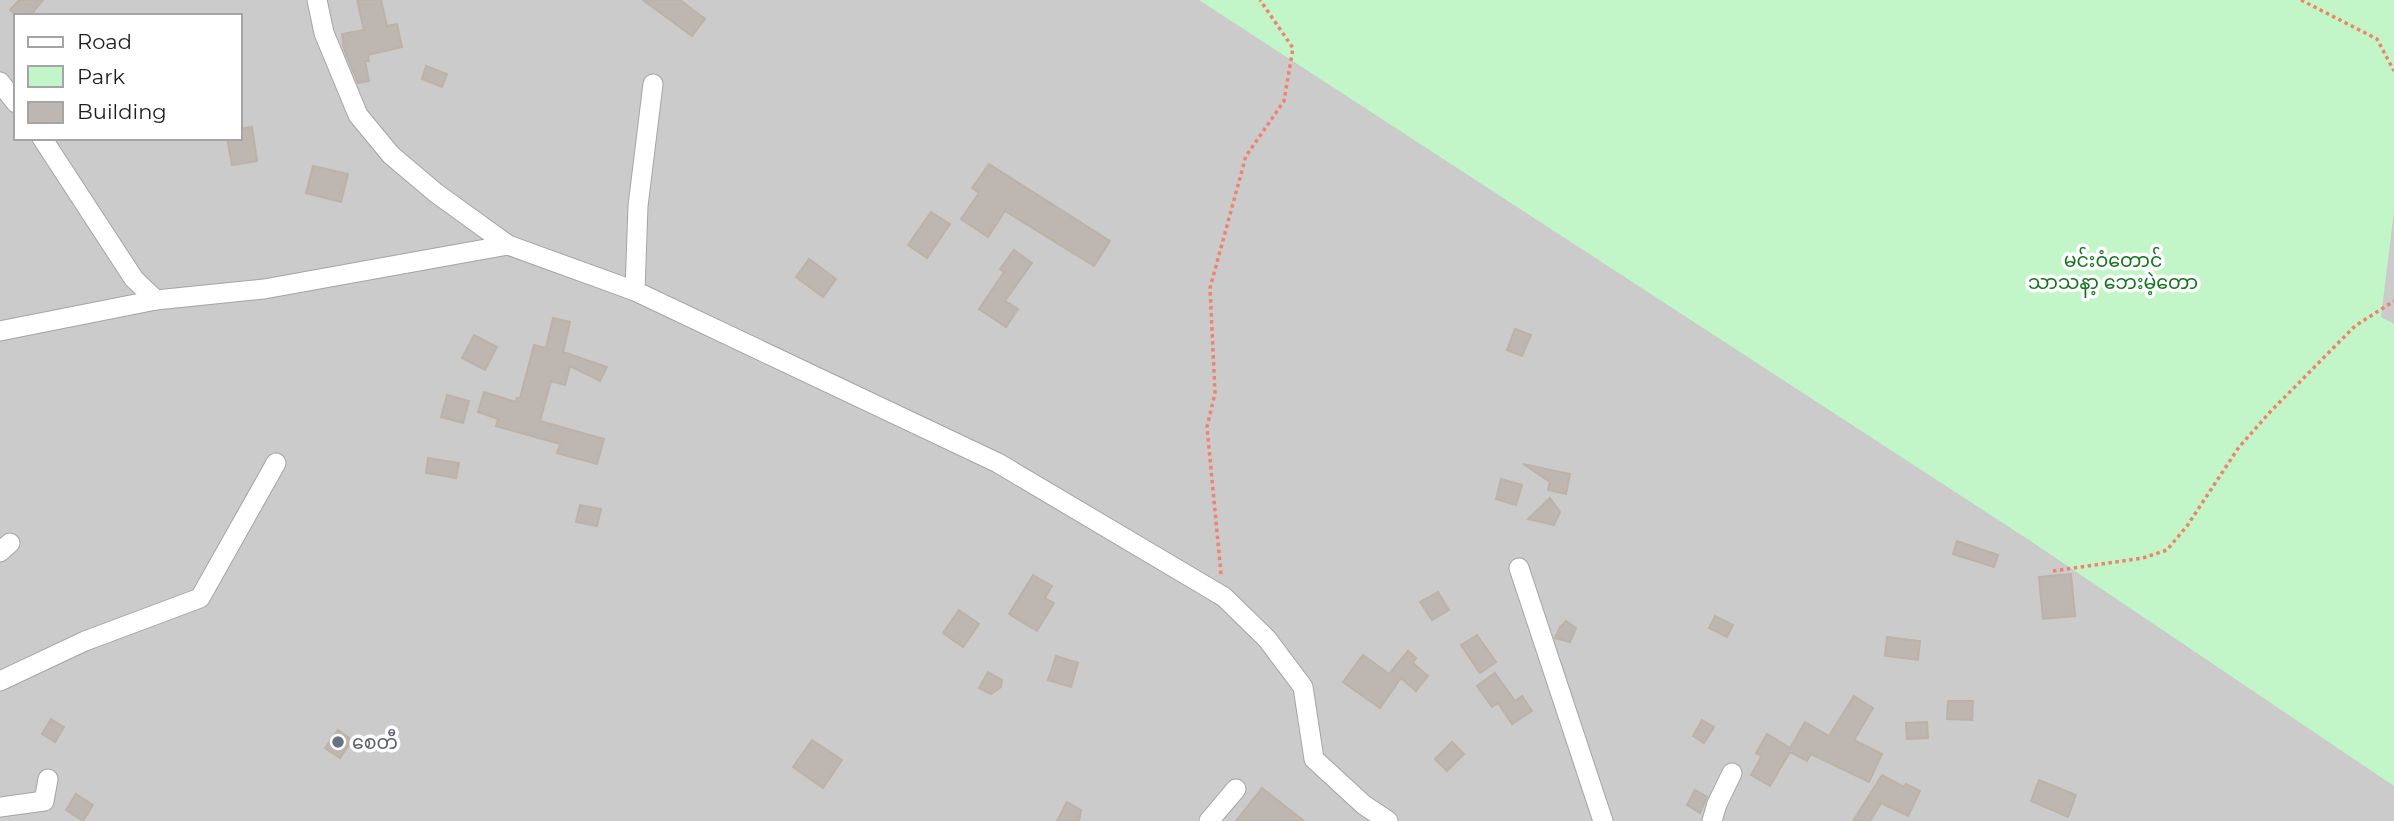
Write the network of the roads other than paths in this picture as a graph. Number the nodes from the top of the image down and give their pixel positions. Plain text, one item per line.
1 (317, 0) edge
2 (0, 82) edge
3 (653, 85) dead end
4 (14, 100) edge
5 (43, 140) edge
6 (508, 245) junction
7 (635, 291) junction
8 (156, 300) junction
9 (0, 331) edge
10 (276, 463) dead end
11 (1519, 568) dead end
12 (0, 681) edge
13 (1732, 773) dead end
14 (48, 779) dead end
15 (1236, 789) dead end
16 (0, 807) edge
17 (1209, 821) edge
18 (1388, 821) edge
19 (1602, 821) edge
20 (1712, 821) edge

1 - 6 street
2 - 4 street
3 - 7 street
5 - 8 street
6 - 7 street
6 - 8 street
7 - 18 street
8 - 9 street
10 - 12 street
11 - 19 street
13 - 20 street
14 - 16 street
15 - 17 street

